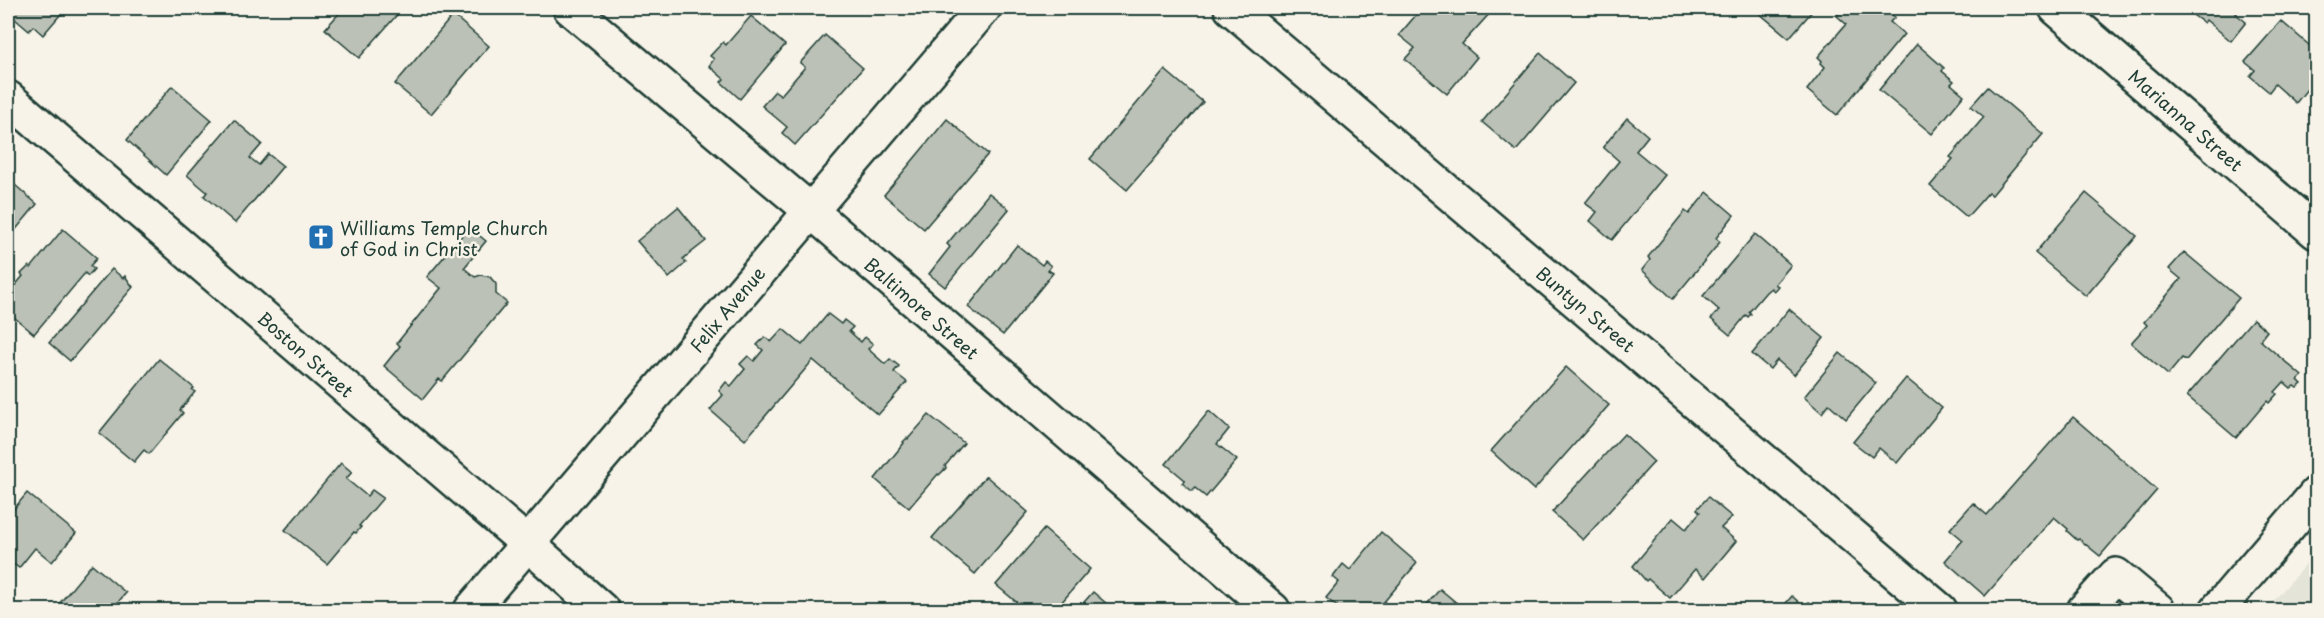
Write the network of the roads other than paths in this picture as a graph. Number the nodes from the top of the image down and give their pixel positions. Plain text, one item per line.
1 (570, 8) edge
2 (984, 8) edge
3 (1232, 8) edge
4 (2056, 8) edge
5 (8, 98) edge
6 (811, 211) junction
7 (2316, 232) edge
8 (2316, 494) edge
9 (528, 544) junction
10 (471, 610) edge
11 (602, 610) edge
12 (1273, 610) edge
13 (1940, 610) edge
14 (2084, 610) edge
15 (2158, 610) edge
16 (2217, 610) edge

1 - 6 street, Baltimore Street
2 - 6 street, Felix Avenue
3 - 13 street, Buntyn Street
4 - 7 street, Marianna Street
5 - 9 street, Boston Street
6 - 9 street, Felix Avenue
6 - 12 street, Baltimore Street
8 - 16 street
9 - 10 street, Felix Avenue
9 - 11 street, Boston Street
14 - 15 street

